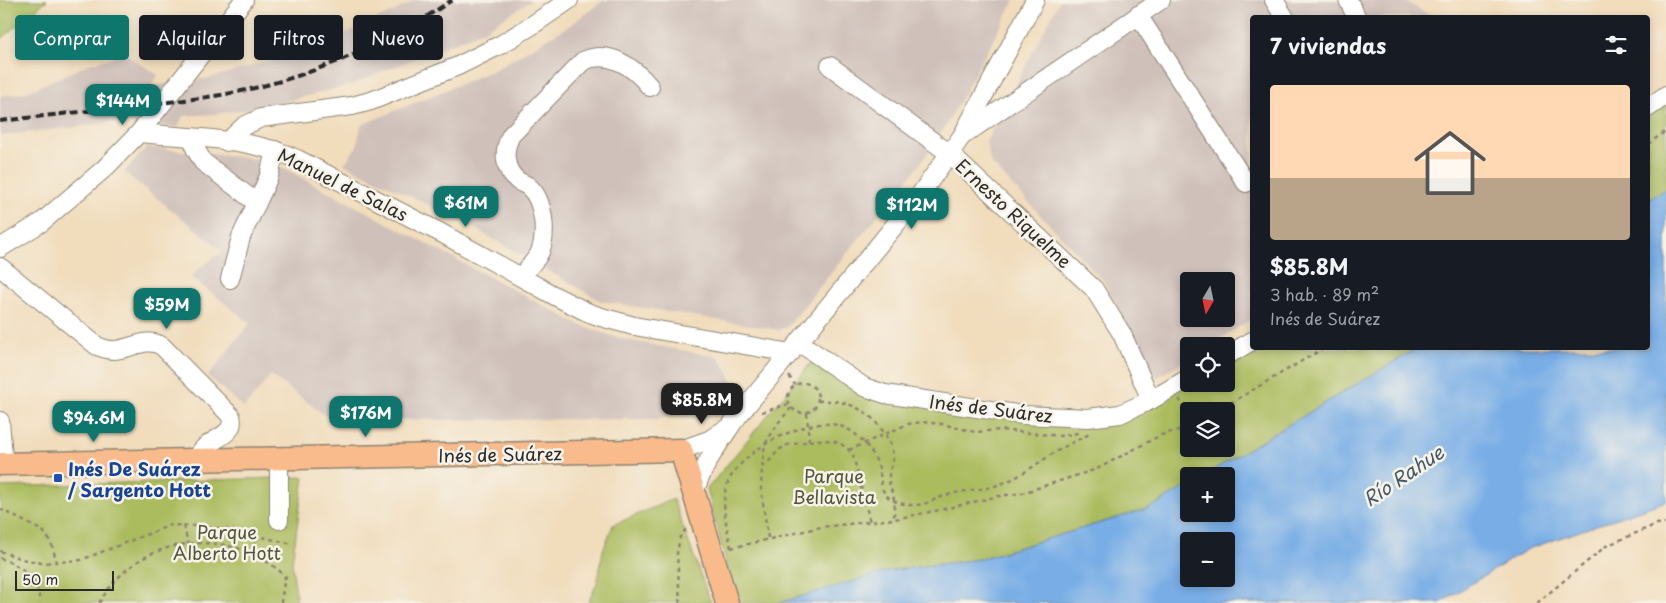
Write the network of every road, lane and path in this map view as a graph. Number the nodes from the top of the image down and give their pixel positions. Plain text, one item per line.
1 (244, 0) edge
2 (569, 0) edge
3 (1035, 0) edge
4 (1161, 0) edge
5 (1274, 0) edge
6 (1348, 0) edge
7 (1282, 15) edge
8 (1356, 15) edge
9 (1138, 16) junction
10 (830, 66) dead end
11 (650, 87) dead end
12 (1666, 95) edge
13 (1650, 107) edge
14 (1666, 131) edge
15 (139, 133) junction
16 (962, 136) junction
17 (193, 138) junction
18 (227, 142) junction
19 (1650, 143) edge
20 (275, 150) junction
21 (950, 154) junction
22 (1246, 182) dead end
23 (257, 203) junction
24 (0, 248) edge
25 (0, 267) edge
26 (521, 277) junction
27 (230, 279) dead end
28 (1250, 342) edge
29 (795, 348) junction
30 (1321, 350) edge
31 (1235, 351) edge
32 (787, 372) dead end
33 (1180, 383) edge
34 (795, 385) junction
35 (1151, 400) junction
36 (818, 401) junction
37 (1172, 402) dead end
38 (1181, 402) edge
39 (1232, 402) edge
40 (789, 404) junction
41 (792, 408) junction
42 (807, 413) junction
43 (754, 415) dead end
44 (0, 421) edge
45 (734, 421) junction
46 (809, 425) junction
47 (1096, 429) dead end
48 (1180, 429) edge
49 (1093, 433) dead end
50 (885, 434) junction
51 (809, 440) junction
52 (765, 444) junction
53 (865, 444) junction
54 (681, 450) junction
55 (849, 450) junction
56 (279, 458) junction
57 (1, 460) edge
58 (196, 460) junction
59 (762, 467) junction
60 (694, 494) junction
61 (894, 500) junction
62 (0, 509) edge
63 (894, 519) junction
64 (279, 520) dead end
65 (691, 521) dead end
66 (870, 522) junction
67 (1666, 523) edge
68 (184, 526) junction
69 (258, 536) junction
70 (768, 538) junction
71 (188, 544) junction
72 (292, 544) dead end
73 (0, 551) edge
74 (250, 553) junction
75 (0, 558) edge
76 (57, 563) junction
77 (40, 603) edge
78 (99, 603) edge
79 (281, 603) edge
80 (680, 603) edge
81 (727, 603) edge
82 (1537, 603) edge

1 - 15 street
2 - 18 street
3 - 16 street
4 - 9 street
5 - 7 street
6 - 8 street
9 - 16 street
9 - 22 street
10 - 21 street, Ernesto Riquelme
11 - 26 street
12 - 13 street
14 - 19 path
15 - 17 street, Manuel de Salas
15 - 24 street
16 - 21 street
17 - 18 street, Manuel de Salas
17 - 23 street
18 - 20 street, Manuel de Salas
20 - 23 street
20 - 26 street, Manuel de Salas
21 - 29 street
21 - 35 street, Ernesto Riquelme
23 - 27 street
25 - 58 street
26 - 29 street, Manuel de Salas
28 - 31 street
29 - 35 street, Inés de Suárez
29 - 45 street
30 - 39 path
32 - 34 path
33 - 35 street, Inés de Suárez
34 - 36 path
34 - 40 path
36 - 42 path
36 - 50 path
37 - 38 path
40 - 41 path
40 - 43 path
41 - 42 path
41 - 52 path
42 - 46 path
44 - 57 street
45 - 54 street, Inés de Suárez
45 - 60 street
46 - 51 path
46 - 52 path
46 - 53 path
47 - 50 path
48 - 63 path
49 - 61 path
50 - 53 path
50 - 61 path
51 - 55 path
51 - 59 path
52 - 59 path
52 - 70 path
53 - 55 path
53 - 61 path
54 - 56 main road, Inés de Suárez
54 - 60 main road
55 - 66 path
56 - 58 main road, Inés de Suárez
56 - 64 street
57 - 58 main road, Inés de Suárez
59 - 70 path
60 - 81 main road
61 - 63 path
62 - 76 path
63 - 66 path
65 - 80 path
66 - 70 path
67 - 82 path
68 - 69 path
68 - 71 path
68 - 76 path
69 - 72 path
69 - 74 path
71 - 74 path
71 - 78 path
73 - 76 path
74 - 79 path
75 - 77 path

